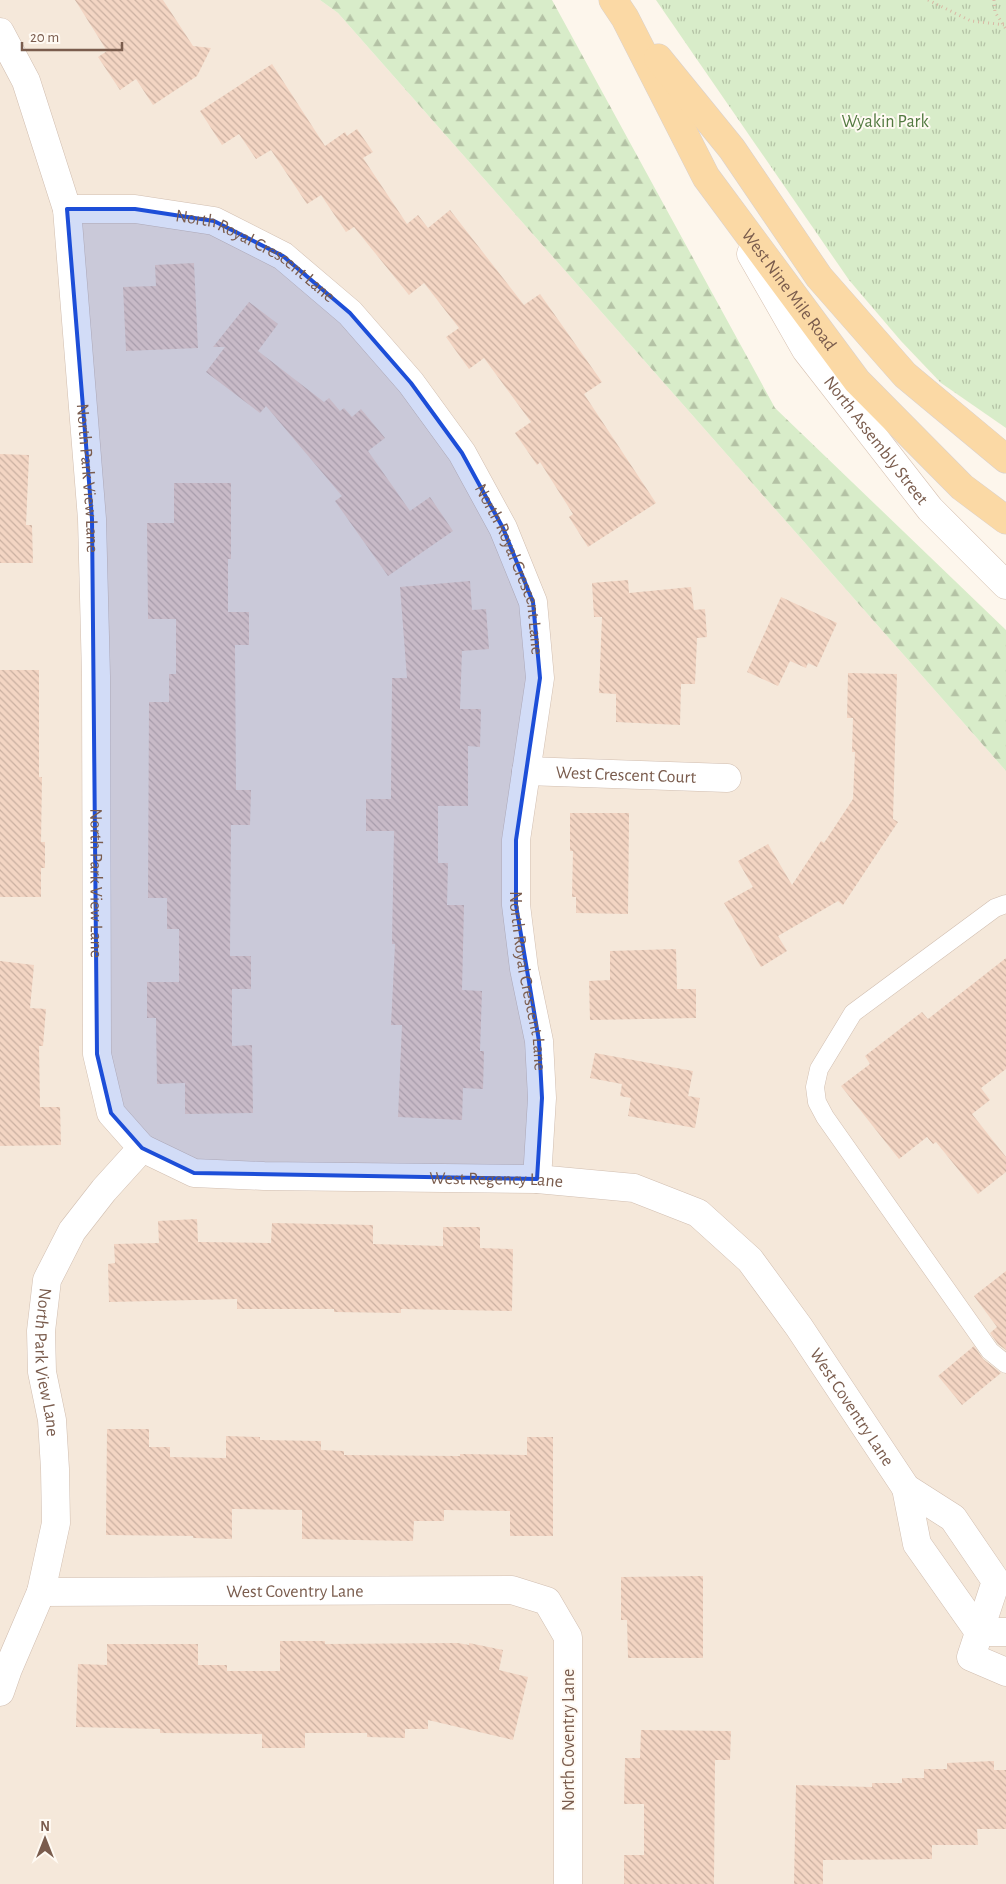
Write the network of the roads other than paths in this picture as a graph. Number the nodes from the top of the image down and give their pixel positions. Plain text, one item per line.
1 (619, 9) edge
2 (0, 32) edge
3 (706, 177) junction
4 (67, 209) junction
5 (966, 426) junction
6 (1006, 444) edge
7 (1006, 459) edge
8 (1006, 520) edge
9 (1006, 585) edge
10 (526, 771) junction
11 (726, 778) dead end
12 (1006, 904) edge
13 (142, 1148) junction
14 (536, 1179) junction
15 (799, 1327) joint
16 (1006, 1364) edge
17 (906, 1488) junction
18 (41, 1592) junction
19 (547, 1601) joint
20 (1006, 1632) edge
21 (975, 1645) junction
22 (1006, 1672) edge
23 (0, 1692) edge
24 (568, 1884) edge

1 - 3 main road, West Nine Mile Road
1 - 5 main road, West Nine Mile Road
2 - 4 street, North Park View Lane
3 - 8 main road, West Nine Mile Road
3 - 9 street, North Assembly Street
4 - 10 street, North Royal Crescent Lane
4 - 13 street, North Park View Lane
5 - 6 main road
5 - 7 main road, West Nine Mile Road
10 - 11 street, West Crescent Court
10 - 14 street, North Royal Crescent Lane
12 - 16 lane
13 - 14 street, West Regency Lane
13 - 18 street, North Park View Lane
14 - 15 street, West Regency Lane
15 - 17 street, West Coventry Lane
17 - 21 street, West Coventry Lane
17 - 21 street, West Coventry Lane
18 - 19 street, West Coventry Lane
18 - 23 street, North Park View Lane
19 - 24 street, North Coventry Lane
20 - 21 street
21 - 22 street

